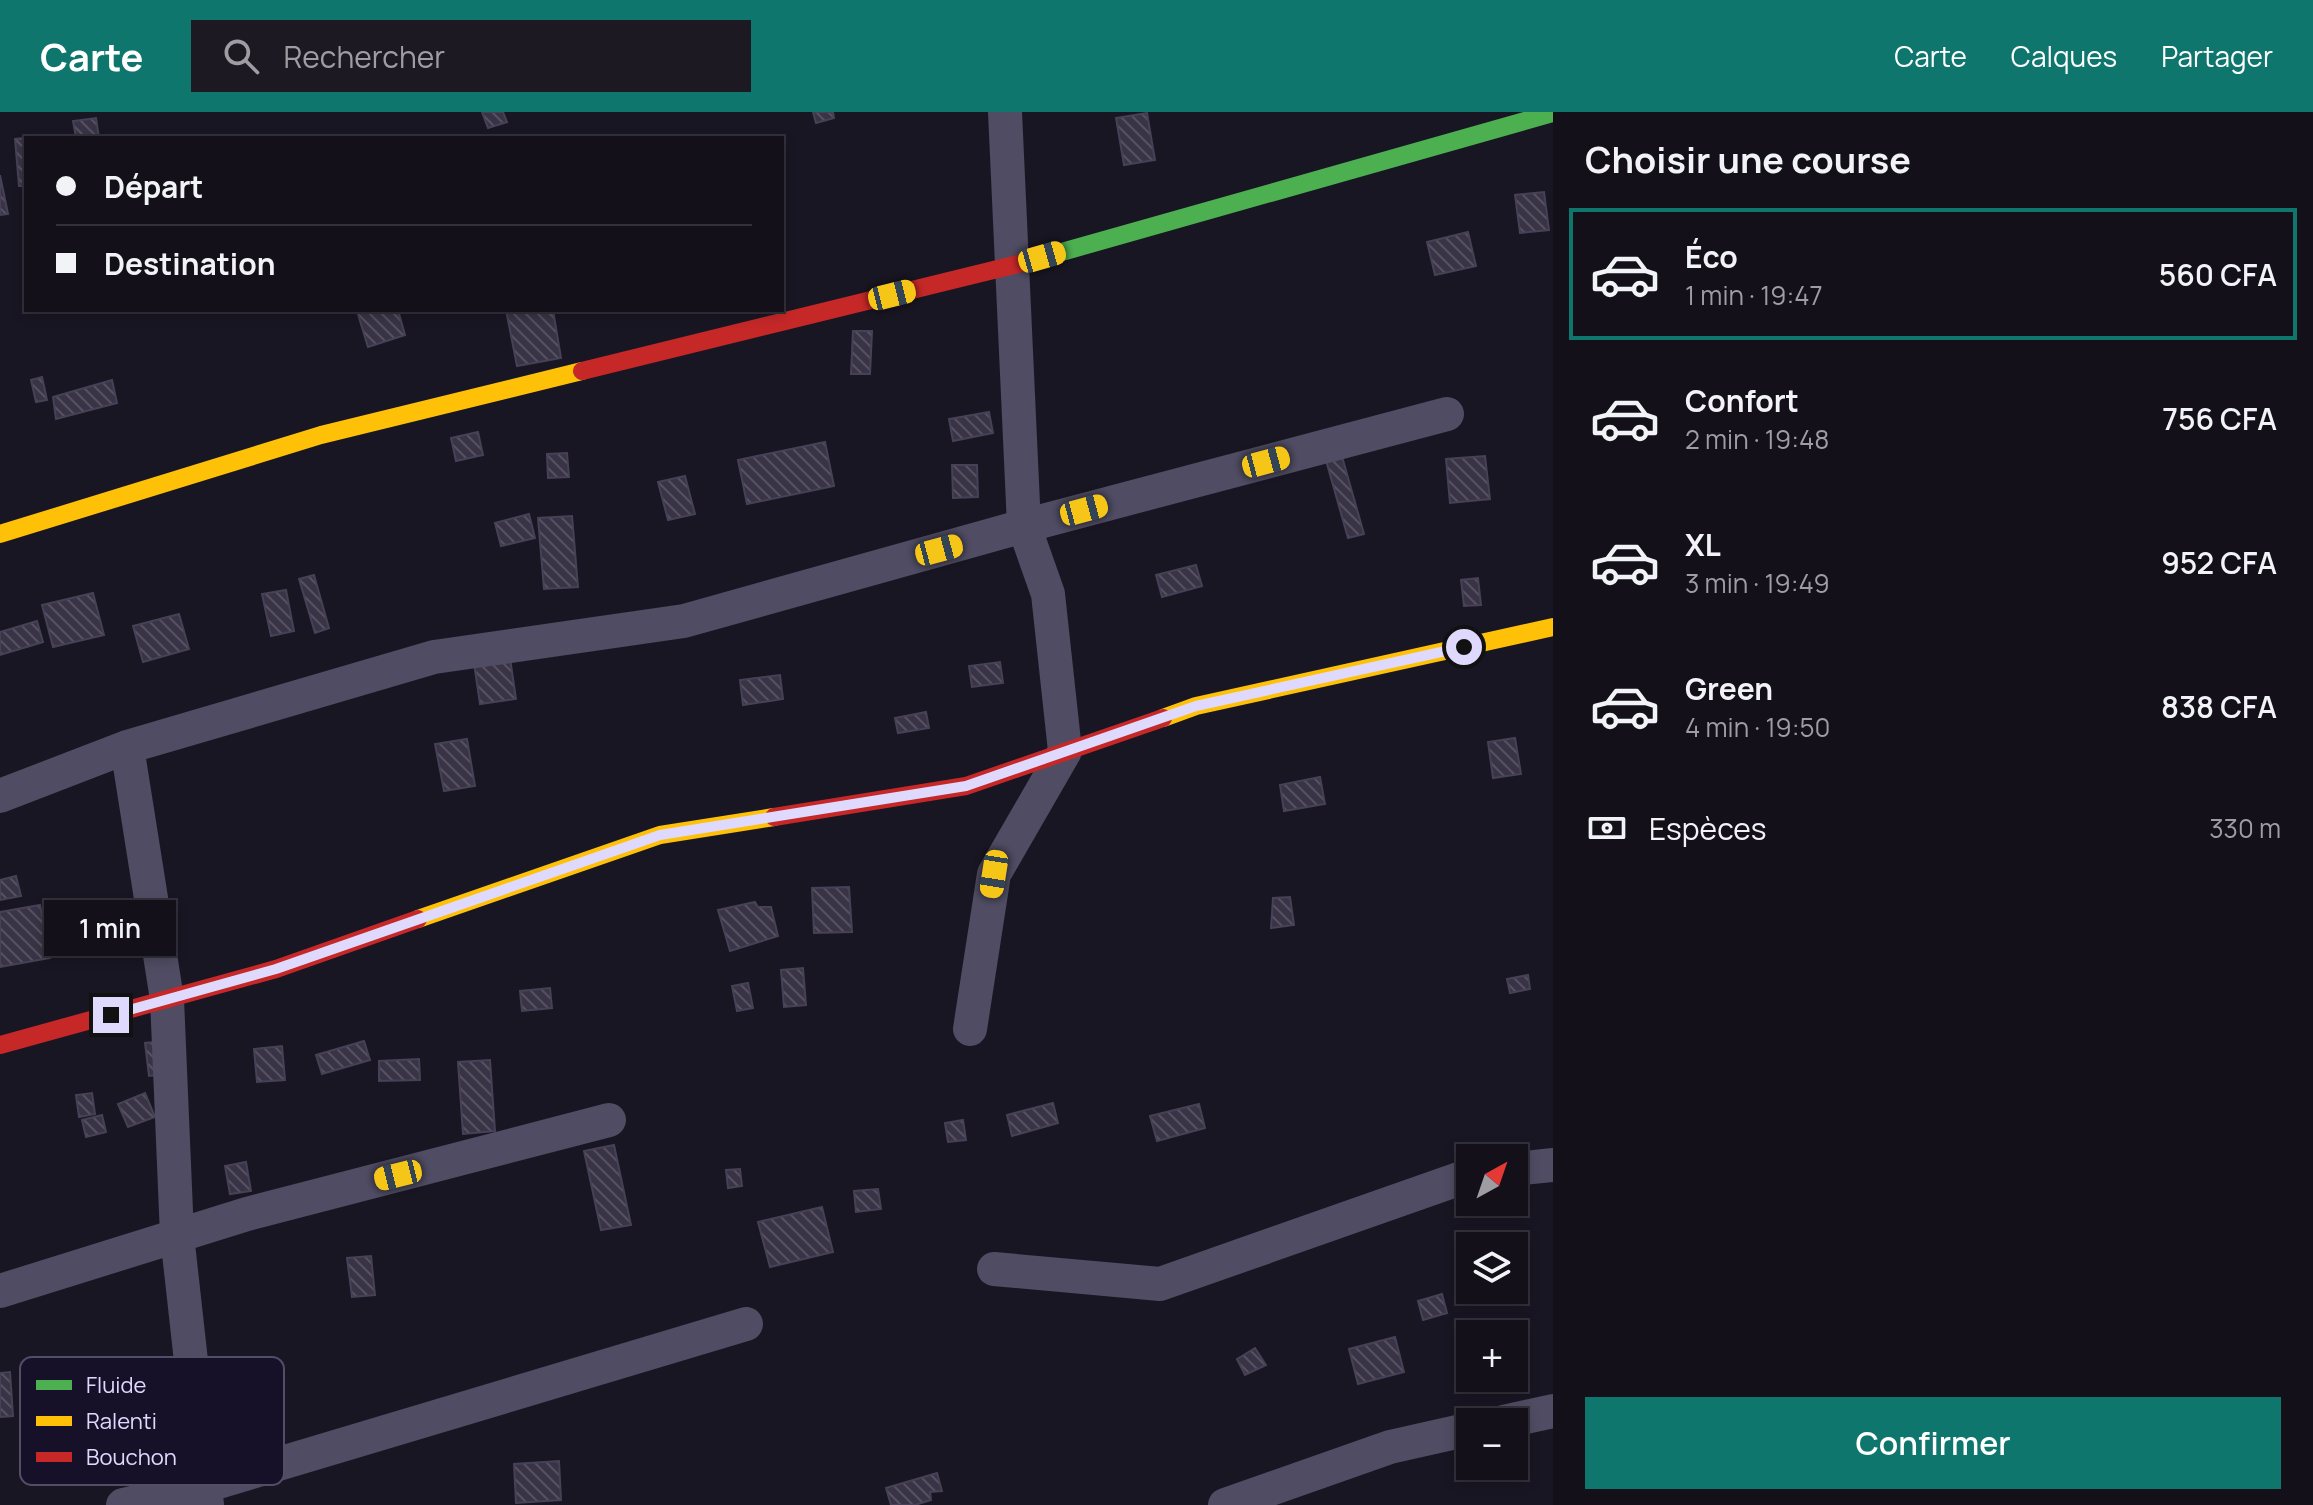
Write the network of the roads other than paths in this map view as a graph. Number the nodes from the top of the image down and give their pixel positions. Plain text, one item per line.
1 (1005, 112) edge
2 (1553, 113) edge
3 (1012, 266) junction
4 (1447, 414) dead end
5 (1024, 526) junction
6 (0, 534) edge
7 (1553, 627) edge
8 (127, 747) junction
9 (1065, 751) junction
10 (0, 796) edge
11 (167, 999) junction
12 (970, 1029) dead end
13 (0, 1045) edge
14 (609, 1120) dead end
15 (1553, 1165) edge
16 (1528, 1168) edge
17 (1456, 1180) edge
18 (177, 1235) junction
19 (994, 1269) dead end
20 (0, 1291) edge
21 (746, 1324) dead end
22 (191, 1357) edge
23 (1553, 1411) edge
24 (1528, 1416) edge
25 (1456, 1432) edge
26 (284, 1471) edge
27 (241, 1485) edge
28 (206, 1496) edge
29 (123, 1505) edge
30 (1225, 1505) edge

1 - 3 street
2 - 3 street
3 - 5 street
3 - 6 street
4 - 5 street
5 - 8 street
5 - 9 street
7 - 9 street
8 - 10 street
8 - 11 street
9 - 11 street
9 - 12 street
11 - 13 street
11 - 18 street
14 - 18 street
15 - 16 street
17 - 19 street
18 - 20 street
18 - 22 street
21 - 26 street
23 - 24 street
25 - 30 street
27 - 28 street
28 - 29 street

